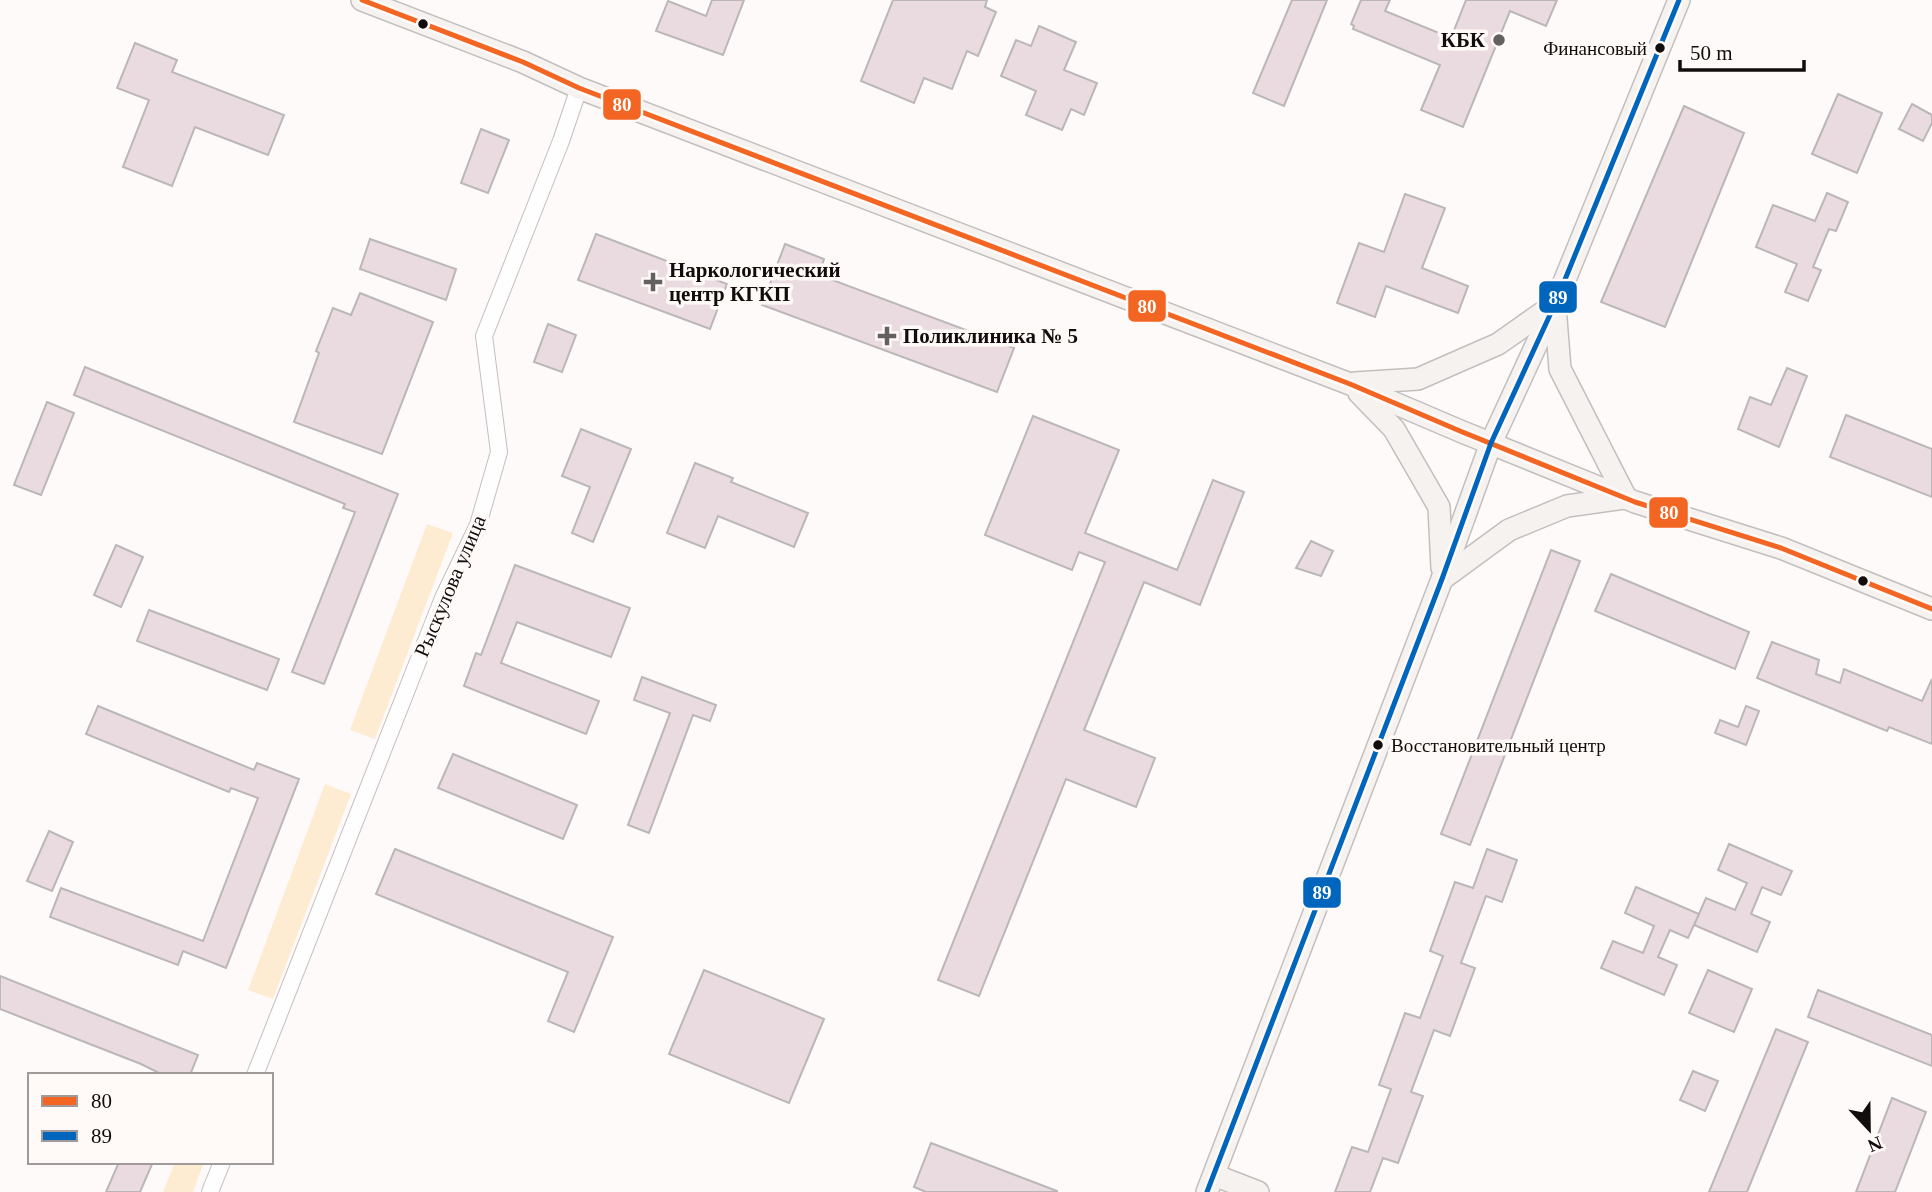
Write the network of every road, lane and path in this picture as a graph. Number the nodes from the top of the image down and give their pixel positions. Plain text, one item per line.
1 (362, 0) edge
2 (1679, 0) edge
3 (579, 88) junction
4 (1555, 304) junction
5 (1350, 384) junction
6 (1491, 443) junction
7 (1626, 498) junction
8 (1443, 579) junction
9 (1932, 609) edge
10 (256, 1073) edge
11 (221, 1164) edge
12 (1210, 1183) edge
13 (210, 1192) edge
14 (1258, 1192) edge

1 - 3 main road
2 - 4 main road
3 - 5 main road
3 - 10 street, Рыскулова улица
4 - 5 main road
4 - 6 main road
4 - 7 main road
5 - 6 main road
5 - 8 main road
6 - 7 main road
6 - 8 main road
7 - 8 main road
7 - 9 main road
8 - 12 main road
11 - 13 street
12 - 14 main road

